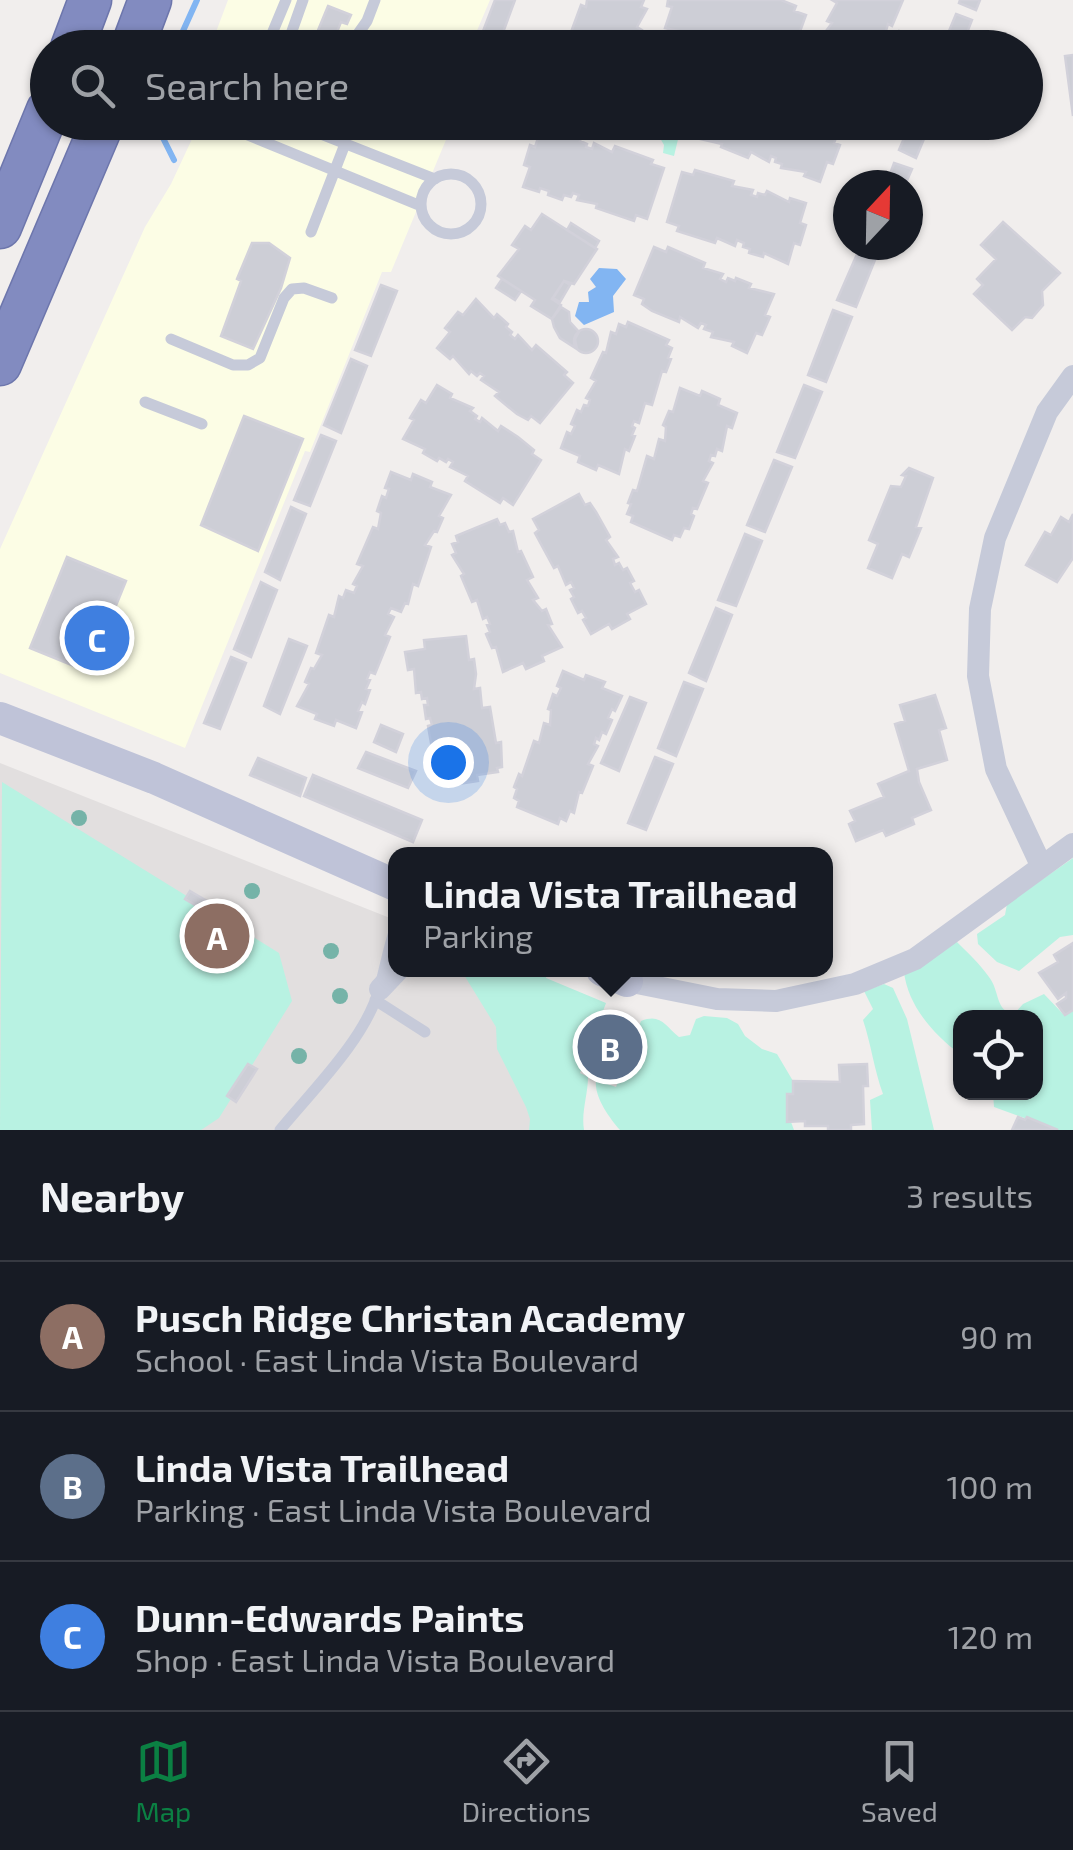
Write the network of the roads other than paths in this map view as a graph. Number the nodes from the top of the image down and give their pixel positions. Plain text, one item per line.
1 (90, 0) edge
2 (115, 0) edge
3 (286, 0) edge
4 (303, 0) edge
5 (375, 0) edge
6 (367, 21) junction
7 (79, 30) edge
8 (129, 30) edge
9 (274, 30) edge
10 (292, 30) edge
11 (361, 30) edge
12 (364, 30) edge
13 (36, 140) edge
14 (95, 140) edge
15 (258, 140) edge
16 (335, 140) edge
17 (345, 144) junction
18 (334, 172) junction
19 (435, 179) junction
20 (421, 206) junction
21 (0, 227) edge
22 (310, 232) dead end
23 (332, 298) dead end
24 (170, 338) dead end
25 (0, 364) edge
26 (1073, 376) edge
27 (145, 402) dead end
28 (202, 424) dead end
29 (0, 718) edge
30 (1073, 844) edge
31 (1041, 864) junction
32 (388, 882) edge
33 (388, 948) edge
34 (392, 977) edge
35 (623, 977) edge
36 (377, 995) junction
37 (425, 1032) dead end
38 (280, 1130) edge

1 - 7 highway
2 - 8 highway
3 - 9 lane
4 - 10 lane
5 - 6 lane
6 - 11 lane
6 - 12 lane
13 - 21 highway
14 - 25 highway
15 - 18 lane
16 - 17 lane
17 - 18 lane
17 - 19 lane
18 - 20 lane
18 - 22 lane
19 - 20 lane
19 - 20 lane
23 - 24 lane
26 - 31 street
27 - 28 lane
29 - 32 street
30 - 31 street
31 - 35 street
33 - 36 lane
34 - 36 street
36 - 37 lane
36 - 38 lane

